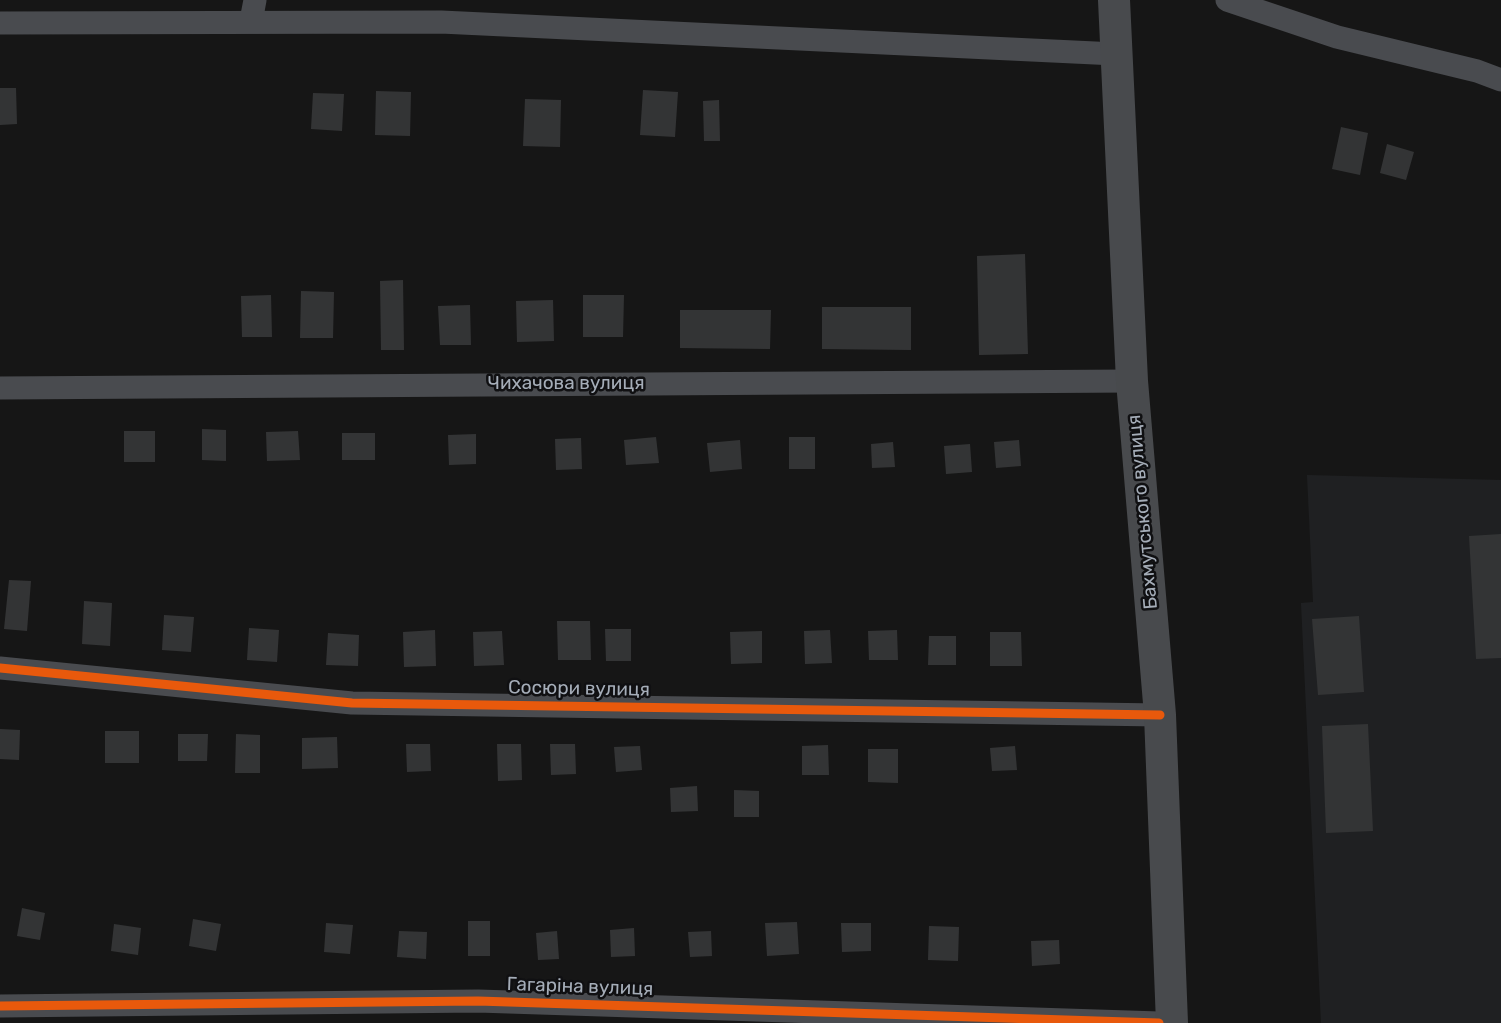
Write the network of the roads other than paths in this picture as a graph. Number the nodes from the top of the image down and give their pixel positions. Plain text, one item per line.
1 (1114, 0) edge
2 (1227, 0) edge
3 (253, 10) edge
4 (0, 23) edge
5 (1116, 54) junction
6 (1501, 80) edge
7 (1132, 381) junction
8 (0, 388) edge
9 (0, 668) edge
10 (1160, 715) junction
11 (0, 1006) edge
12 (1159, 1023) edge
13 (1172, 1023) edge

1 - 5 main road, Бахмутського вулиця
2 - 6 street
3 - 4 street
3 - 5 street
5 - 7 main road, Бахмутського вулиця
7 - 8 street, Чихачова вулиця
7 - 10 main road, Бахмутського вулиця
9 - 10 street, Сосюри вулиця
10 - 13 main road, Бахмутського вулиця
11 - 12 street, Гагаріна вулиця

